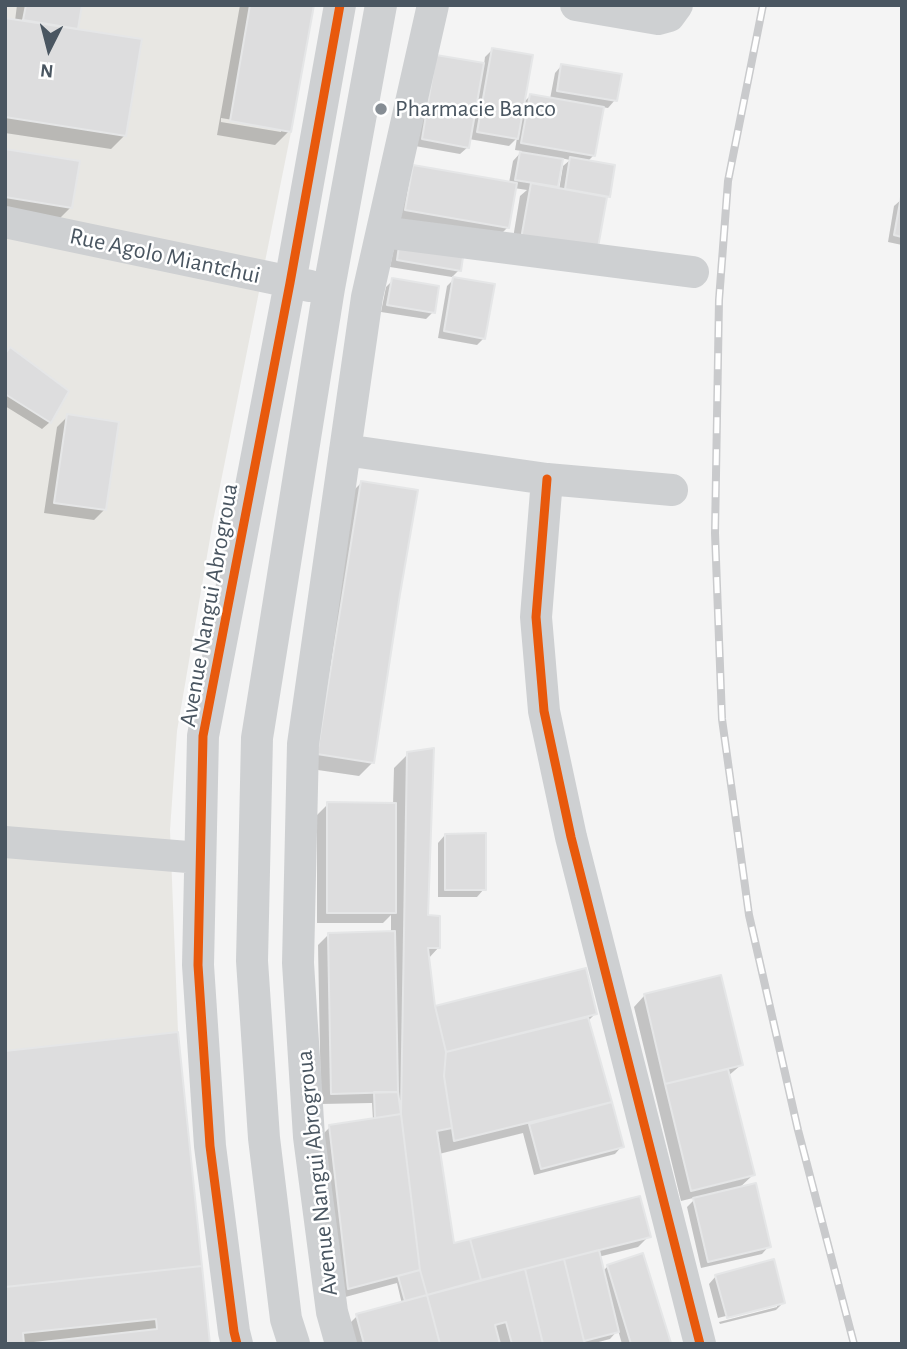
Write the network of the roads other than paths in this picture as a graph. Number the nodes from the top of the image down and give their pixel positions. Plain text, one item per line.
1 (340, 5) edge
2 (381, 5) edge
3 (433, 5) edge
4 (576, 5) edge
5 (677, 5) edge
6 (5, 222) edge
7 (382, 232) junction
8 (693, 272) dead end
9 (290, 283) junction
10 (329, 288) junction
11 (366, 297) junction
12 (345, 450) junction
13 (547, 479) junction
14 (672, 490) dead end
15 (5, 842) edge
16 (200, 858) junction
17 (237, 1344) edge
18 (294, 1344) edge
19 (341, 1344) edge
20 (701, 1344) edge

1 - 9 street, Avenue Nangui Abrogroua
2 - 10 street, Avenue Nangui Abrogroua
3 - 7 street, Avenue Nangui Abrogroua
4 - 5 street
6 - 9 street, Rue Agolo Miantchui
7 - 8 street
7 - 11 street, Avenue Nangui Abrogroua
9 - 10 street, Rue Agolo Miantchui
9 - 16 street, Avenue Nangui Abrogroua
10 - 11 street, Rue Agolo Miantchui
10 - 18 street, Avenue Nangui Abrogroua
11 - 12 street, Avenue Nangui Abrogroua
12 - 13 street
12 - 19 street, Avenue Nangui Abrogroua
13 - 14 street
13 - 20 street
15 - 16 street
16 - 17 street, Avenue Nangui Abrogroua

